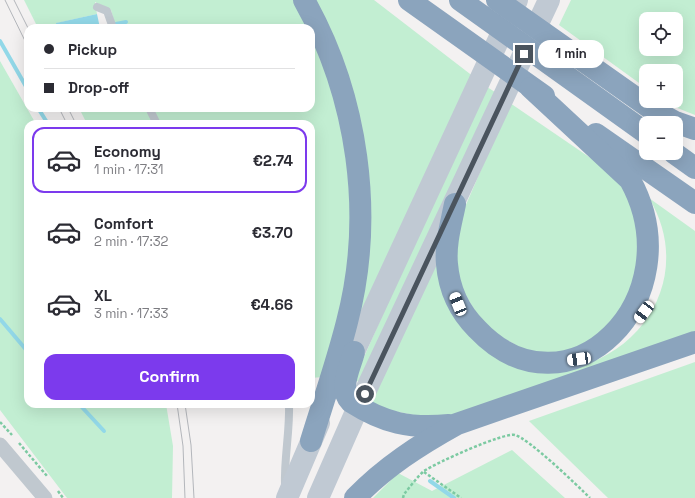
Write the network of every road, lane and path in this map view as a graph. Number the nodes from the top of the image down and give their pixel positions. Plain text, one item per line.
1 (304, 0) edge
2 (409, 0) edge
3 (460, 0) edge
4 (497, 0) edge
5 (517, 0) edge
6 (549, 0) edge
7 (98, 6) dead end
8 (112, 24) edge
9 (531, 88) junction
10 (639, 128) edge
11 (695, 129) edge
12 (683, 159) edge
13 (695, 168) edge
14 (695, 203) edge
15 (455, 204) junction
16 (695, 342) edge
17 (354, 352) junction
18 (358, 407) junction
19 (289, 408) edge
20 (457, 424) junction
21 (311, 441) junction
22 (0, 445) edge
23 (424, 472) junction
24 (45, 498) edge
25 (287, 498) edge
26 (318, 498) edge
27 (355, 498) edge
28 (402, 498) edge
29 (461, 498) edge
30 (590, 498) edge

1 - 21 highway
2 - 9 highway
3 - 10 highway
4 - 11 highway
5 - 17 main road
6 - 15 main road
7 - 8 lane
9 - 14 highway
9 - 15 highway
12 - 13 highway
15 - 18 main road
16 - 20 highway
17 - 18 highway
17 - 21 main road
18 - 20 highway
18 - 26 main road
19 - 25 lane
20 - 27 highway
21 - 25 main road
22 - 24 street
23 - 28 path
23 - 29 path
23 - 30 path

